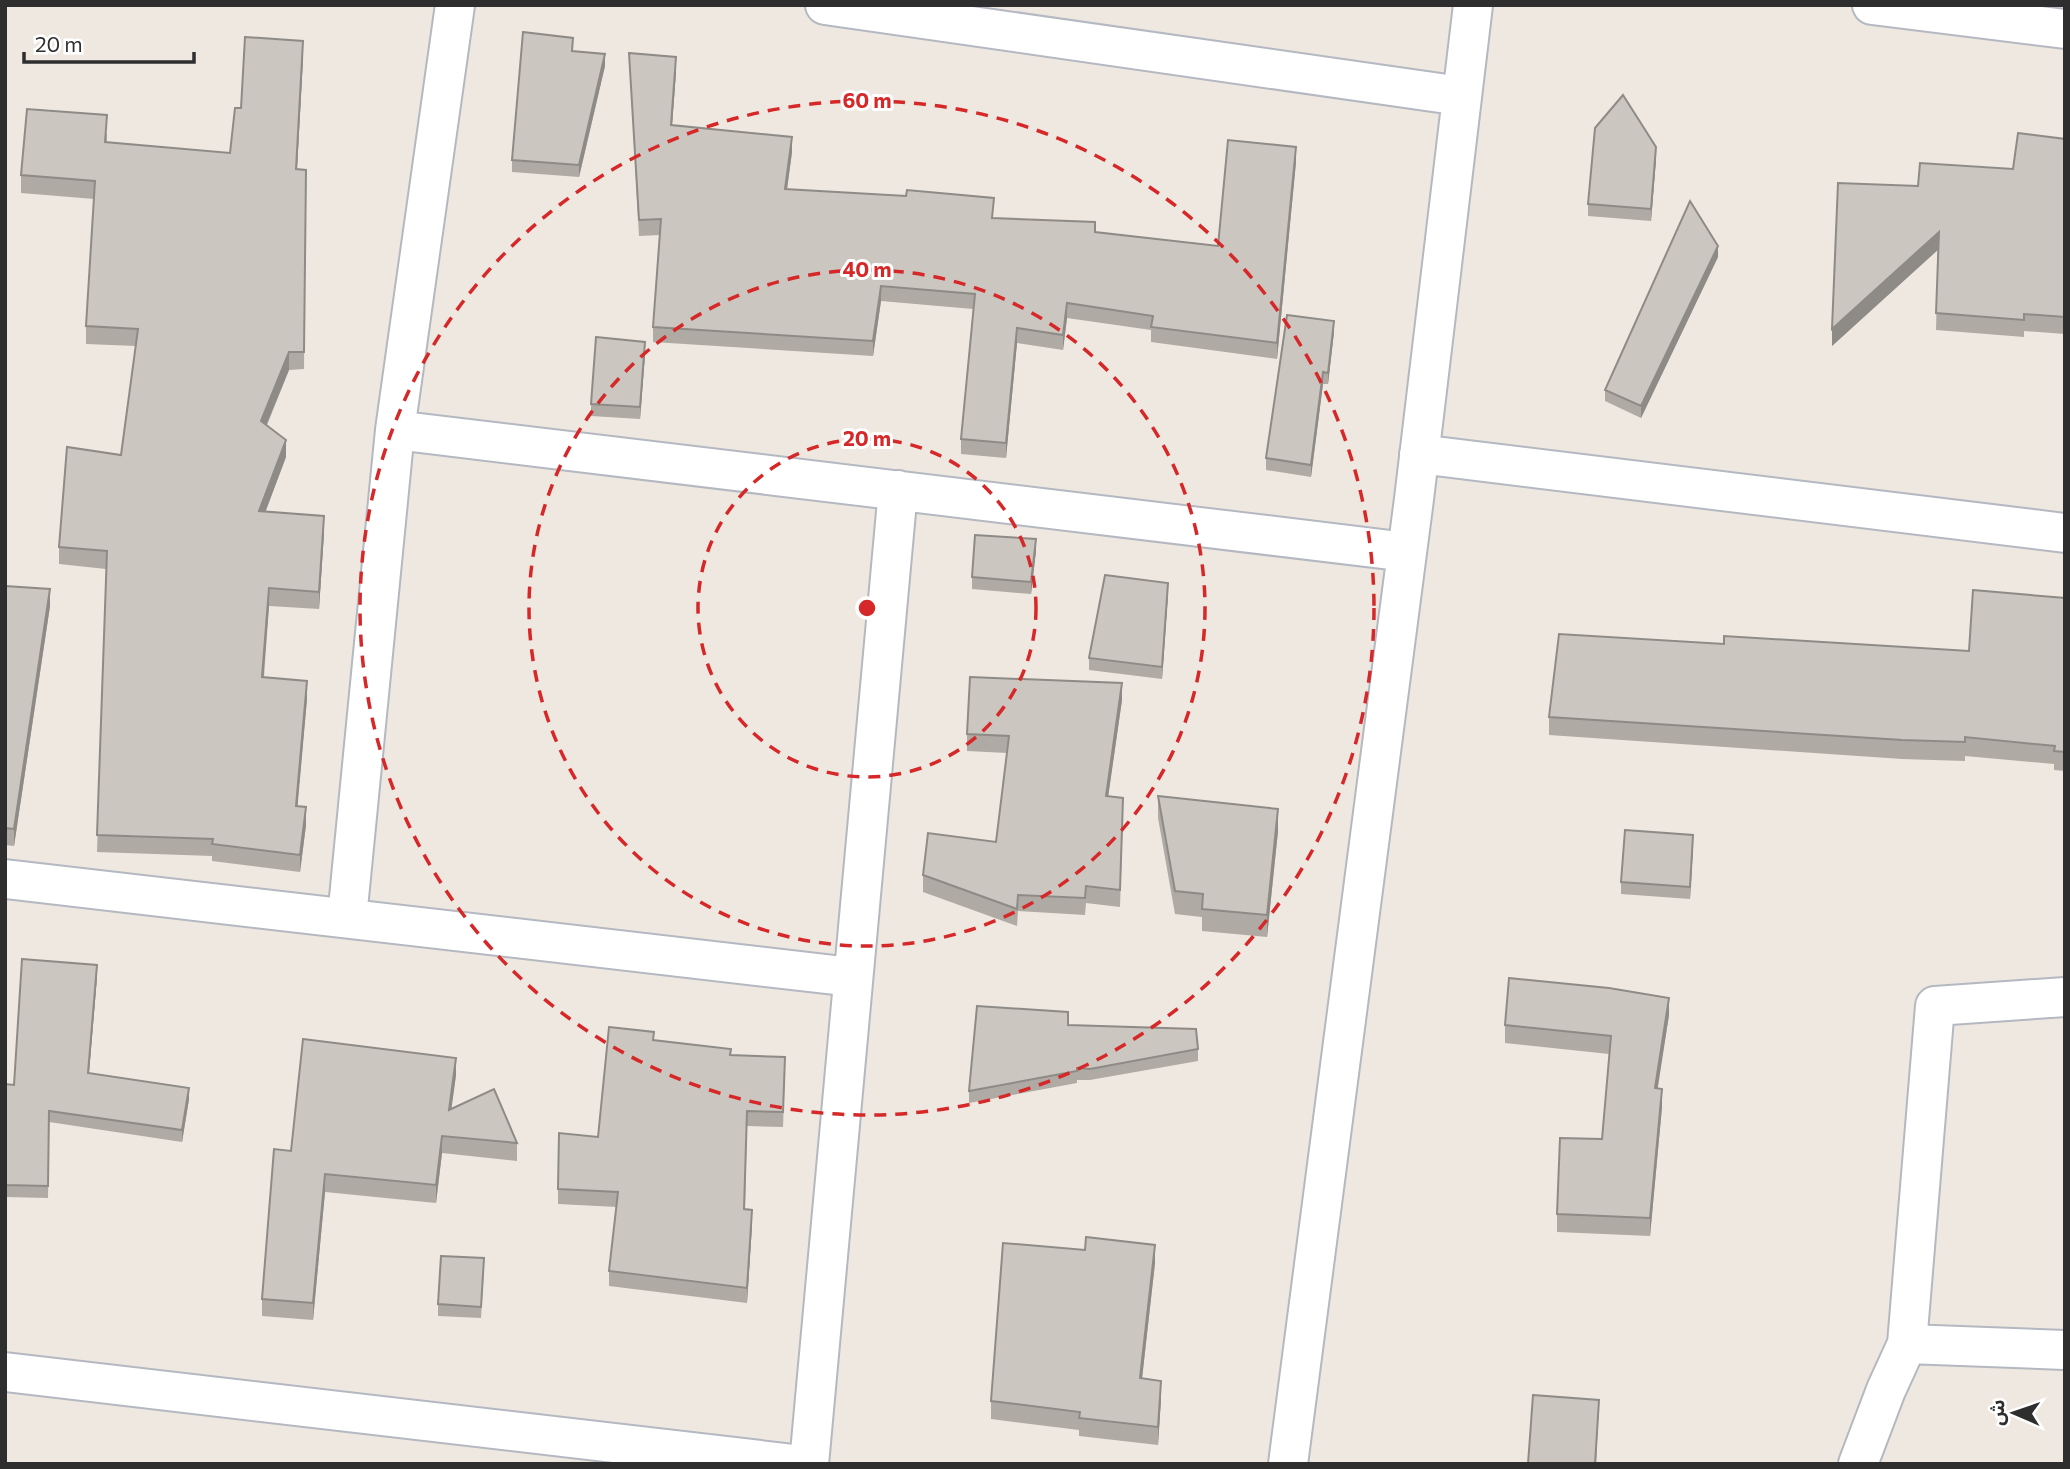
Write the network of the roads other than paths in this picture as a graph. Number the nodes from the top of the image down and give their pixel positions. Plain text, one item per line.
1 (455, 5) edge
2 (825, 5) edge
3 (1473, 5) edge
4 (1872, 5) edge
5 (2007, 14) edge
6 (2065, 29) edge
7 (1461, 96) junction
8 (396, 430) junction
9 (1419, 454) junction
10 (898, 490) junction
11 (2065, 533) edge
12 (1407, 552) junction
13 (5, 879) edge
14 (347, 918) junction
15 (852, 977) junction
16 (2065, 997) edge
17 (1907, 1344) junction
18 (2065, 1350) edge
19 (5, 1372) edge
20 (794, 1464) edge
21 (809, 1464) edge
22 (1288, 1464) edge
23 (1858, 1464) edge

1 - 8 street
2 - 7 street
3 - 7 street
4 - 5 street
5 - 6 street
7 - 9 street
8 - 10 street
8 - 14 street
9 - 11 street
9 - 12 street
10 - 12 street
10 - 15 street
12 - 22 street
13 - 14 street
14 - 15 street
15 - 21 street
16 - 17 street
17 - 18 street
17 - 23 street
19 - 20 street

